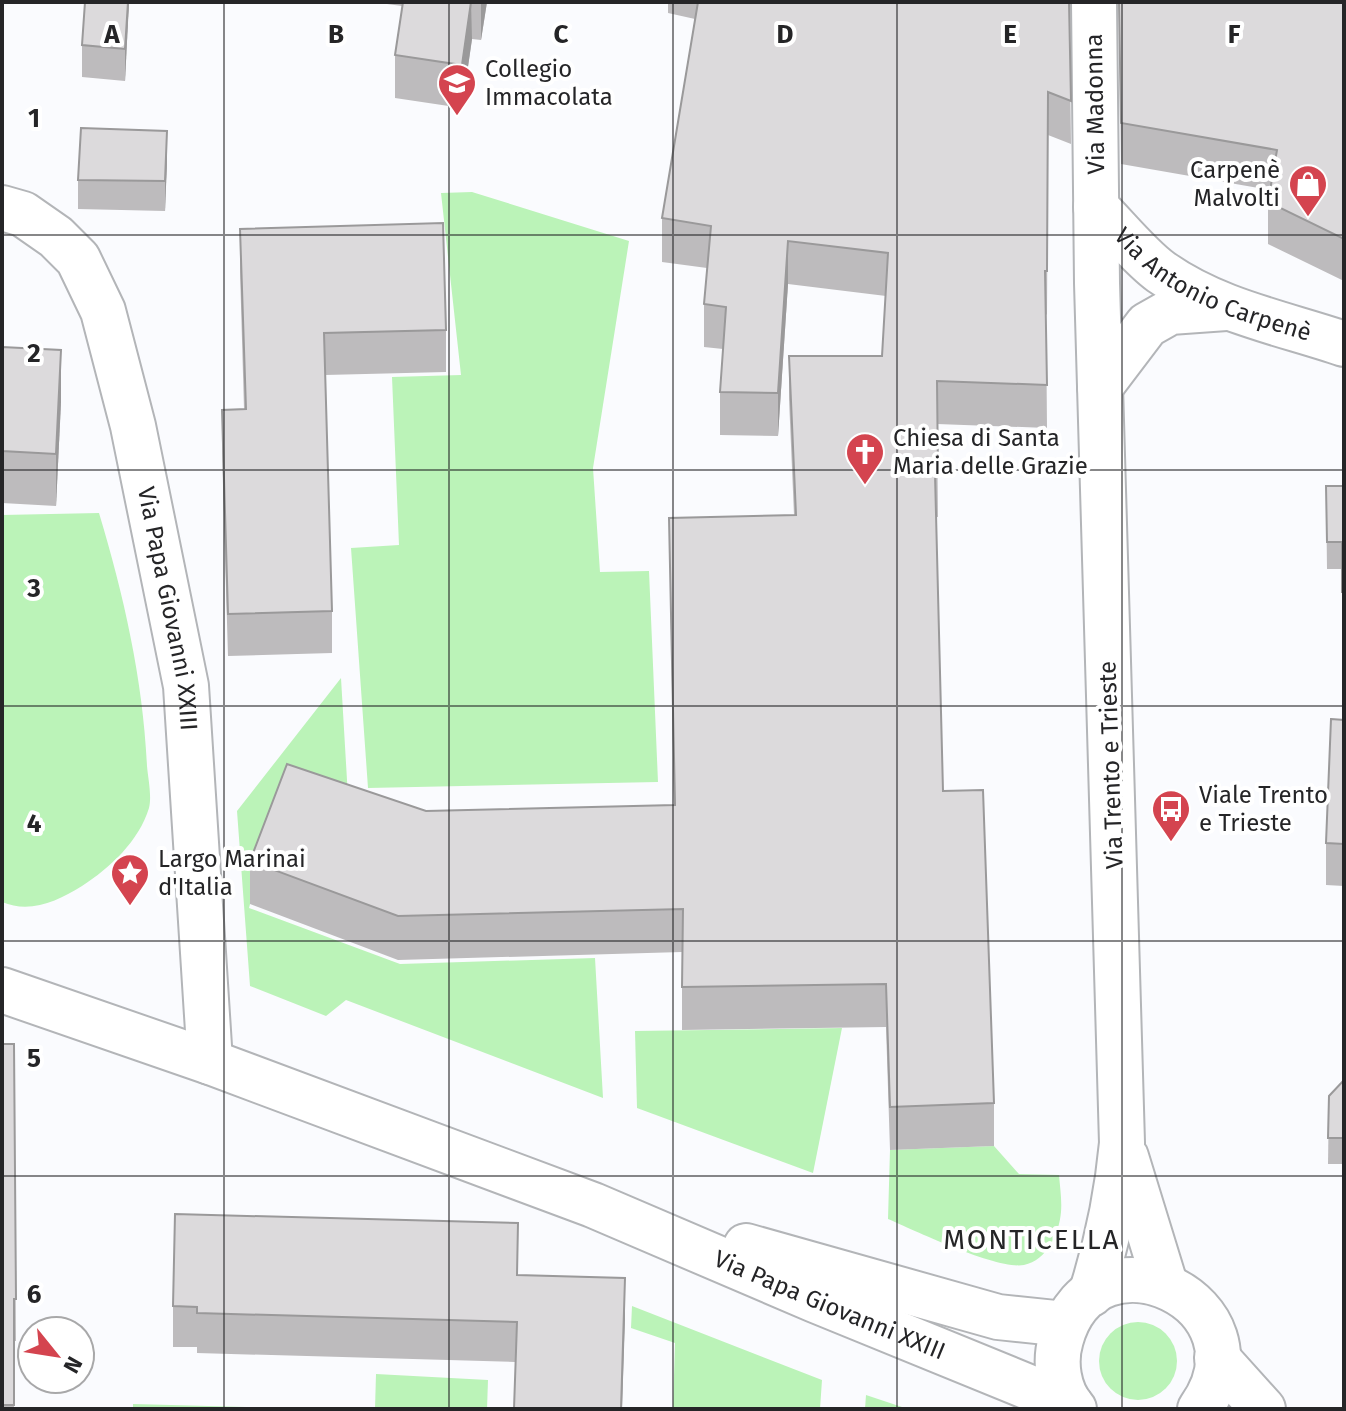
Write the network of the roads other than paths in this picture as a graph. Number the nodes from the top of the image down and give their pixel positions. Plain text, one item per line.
1 (1094, 2) edge
2 (1096, 207) junction
3 (2, 208) edge
4 (1226, 308) junction
5 (1344, 344) edge
6 (1100, 387) junction
7 (2, 990) edge
8 (210, 1062) junction
9 (1122, 1143) junction
10 (593, 1205) junction
11 (1165, 1284) junction
12 (1078, 1309) junction
13 (1217, 1358) junction
14 (1072, 1406) edge
15 (1200, 1409) edge
16 (1263, 1409) edge

1 - 2 street, Via Madonna
2 - 4 street, Via Antonio Carpenè
2 - 6 street, Via Trento e Trieste
3 - 8 street, Via Papa Giovanni XXIII
4 - 5 street, Via Antonio Carpenè
4 - 6 street
6 - 9 street, Via Trento e Trieste
7 - 8 street, Via Papa Giovanni XXIII
8 - 10 street, Via Papa Giovanni XXIII
9 - 11 street, Via Trento e Trieste
9 - 12 street, Via Trento e Trieste
10 - 12 street, Via Papa Giovanni XXIII
10 - 14 street, Via Papa Giovanni XXIII
11 - 12 street
11 - 13 street
12 - 14 street, Via Trento e Trieste
13 - 15 street
13 - 16 street

